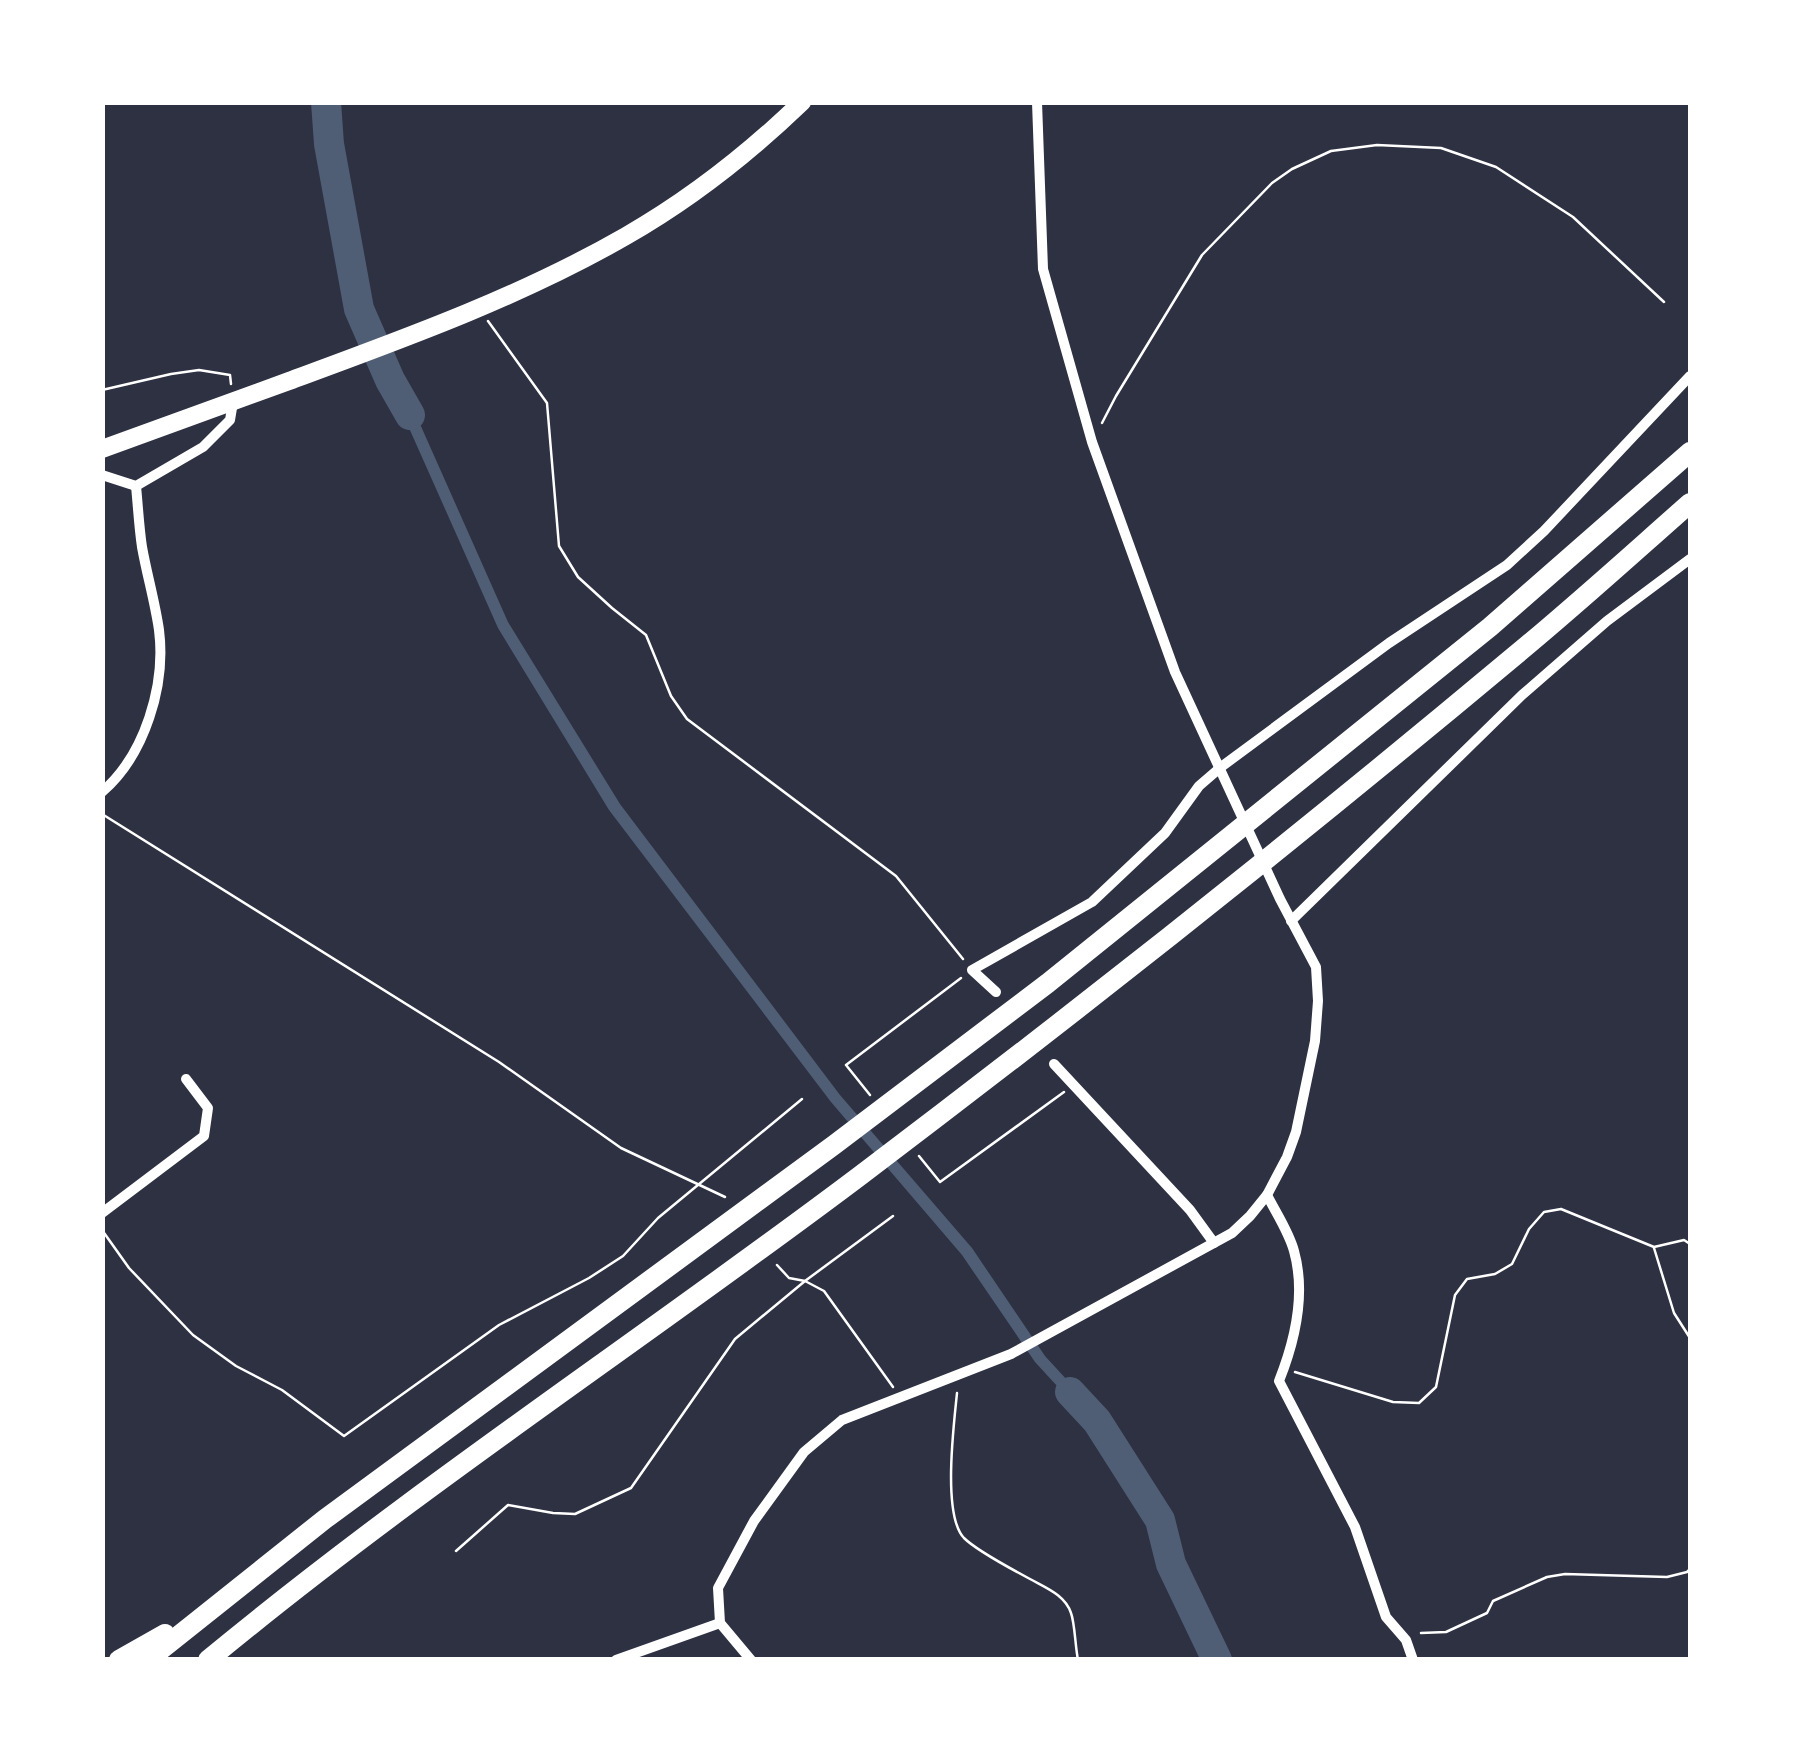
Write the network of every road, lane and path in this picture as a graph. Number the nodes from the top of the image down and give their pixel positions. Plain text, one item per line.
1 (802, 102) edge
2 (1037, 102) edge
3 (1664, 302) dead end
4 (478, 308) junction
5 (1690, 376) edge
6 (102, 390) edge
7 (233, 400) junction
8 (1092, 442) junction
9 (102, 450) edge
10 (1690, 452) edge
11 (102, 475) edge
12 (136, 486) junction
13 (1690, 503) edge
14 (1690, 560) edge
15 (1221, 768) junction
16 (102, 792) edge
17 (102, 814) edge
18 (1291, 921) junction
19 (972, 970) junction
20 (996, 992) dead end
21 (1054, 1064) dead end
22 (186, 1079) dead end
23 (802, 1099) dead end
24 (700, 1183) junction
25 (1267, 1195) junction
26 (725, 1197) dead end
27 (102, 1213) edge
28 (893, 1216) dead end
29 (102, 1230) edge
30 (1214, 1243) junction
31 (1690, 1244) edge
32 (1654, 1247) junction
33 (777, 1265) dead end
34 (805, 1281) junction
35 (1690, 1338) edge
36 (1284, 1369) junction
37 (959, 1376) junction
38 (902, 1398) junction
39 (456, 1550) dead end
40 (1690, 1569) edge
41 (211, 1608) junction
42 (720, 1623) junction
43 (1406, 1640) junction
44 (119, 1660) edge
45 (148, 1660) edge
46 (208, 1660) edge
47 (616, 1660) edge
48 (751, 1660) edge
49 (1078, 1660) edge
50 (1413, 1660) edge

1 - 4 main road
2 - 8 street
3 - 8 path
4 - 7 main road
4 - 19 path
5 - 15 street
6 - 7 path
7 - 9 main road
7 - 12 street
8 - 15 street
10 - 41 highway
11 - 12 street
12 - 16 street
13 - 46 highway
14 - 18 street
15 - 18 street
15 - 19 street
17 - 24 path
18 - 25 street
19 - 20 street
21 - 30 street
22 - 27 street
23 - 24 path
24 - 26 path
24 - 29 path
25 - 30 street
25 - 36 street
28 - 34 path
30 - 37 street
31 - 32 path
32 - 35 path
32 - 36 path
33 - 34 path
34 - 38 path
34 - 39 path
36 - 43 street
37 - 38 street
37 - 49 path
38 - 42 street
40 - 43 path
41 - 44 highway
41 - 45 highway
42 - 47 street
42 - 48 street
43 - 50 street

